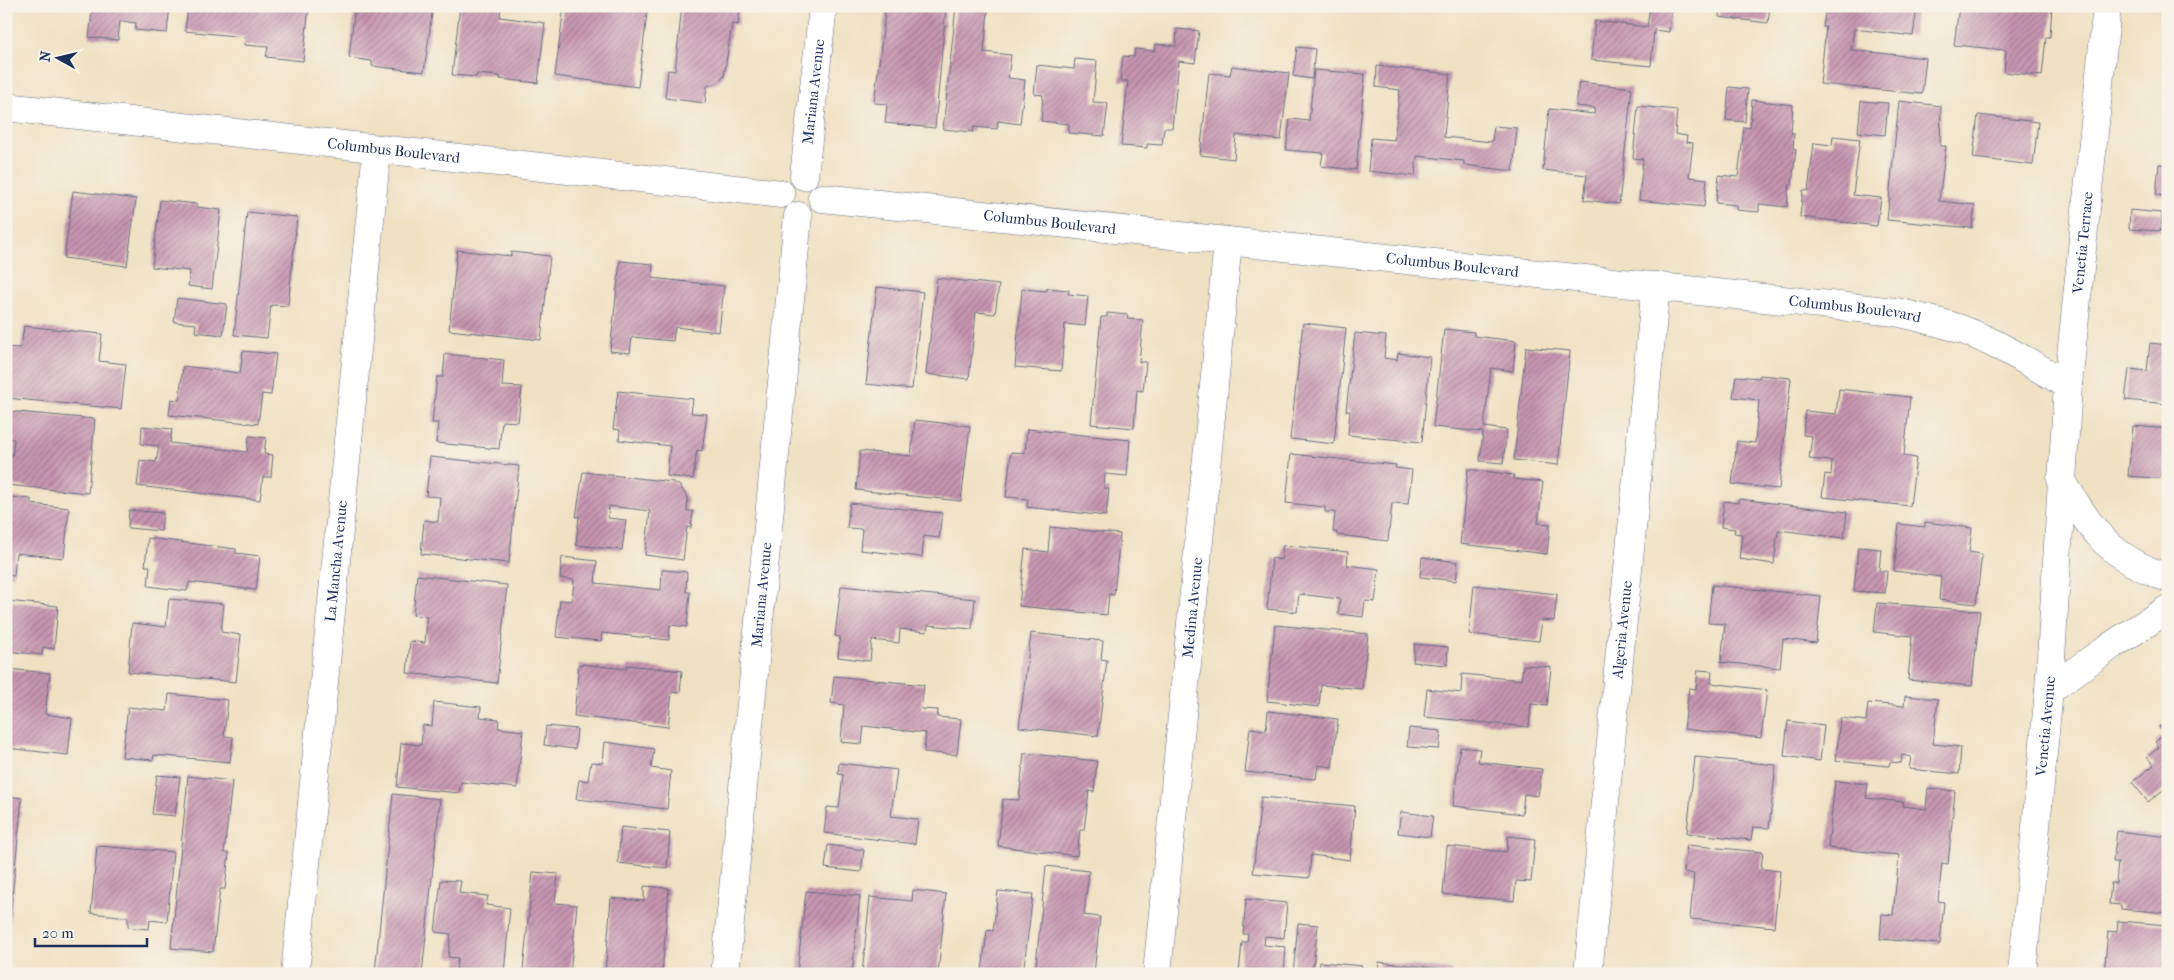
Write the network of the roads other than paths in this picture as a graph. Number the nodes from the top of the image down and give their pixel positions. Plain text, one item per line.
1 (823, 6) edge
2 (2107, 6) edge
3 (6, 107) edge
4 (377, 149) junction
5 (804, 176) junction
6 (781, 194) junction
7 (822, 198) junction
8 (798, 216) junction
9 (1228, 241) junction
10 (1656, 286) junction
11 (2068, 385) junction
12 (2061, 479) junction
13 (2168, 578) edge
14 (2168, 608) edge
15 (2049, 690) junction
16 (295, 974) edge
17 (725, 974) edge
18 (1156, 974) edge
19 (1588, 974) edge
20 (2022, 974) edge

1 - 5 street, Mariana Avenue
2 - 11 street, Venetia Terrace
3 - 4 street, Columbus Boulevard
4 - 6 street, Columbus Boulevard
4 - 16 street, La Mancha Avenue
5 - 6 street
5 - 7 street
6 - 8 street
7 - 8 street
7 - 9 street, Columbus Boulevard
8 - 17 street, Mariana Avenue
9 - 10 street, Columbus Boulevard
9 - 18 street, Medina Avenue
10 - 11 street, Columbus Boulevard
10 - 19 street, Algeria Avenue
11 - 12 street, Venetia Terrace
12 - 13 street
12 - 15 street, Venetia Avenue
14 - 15 street
15 - 20 street, Venetia Avenue

